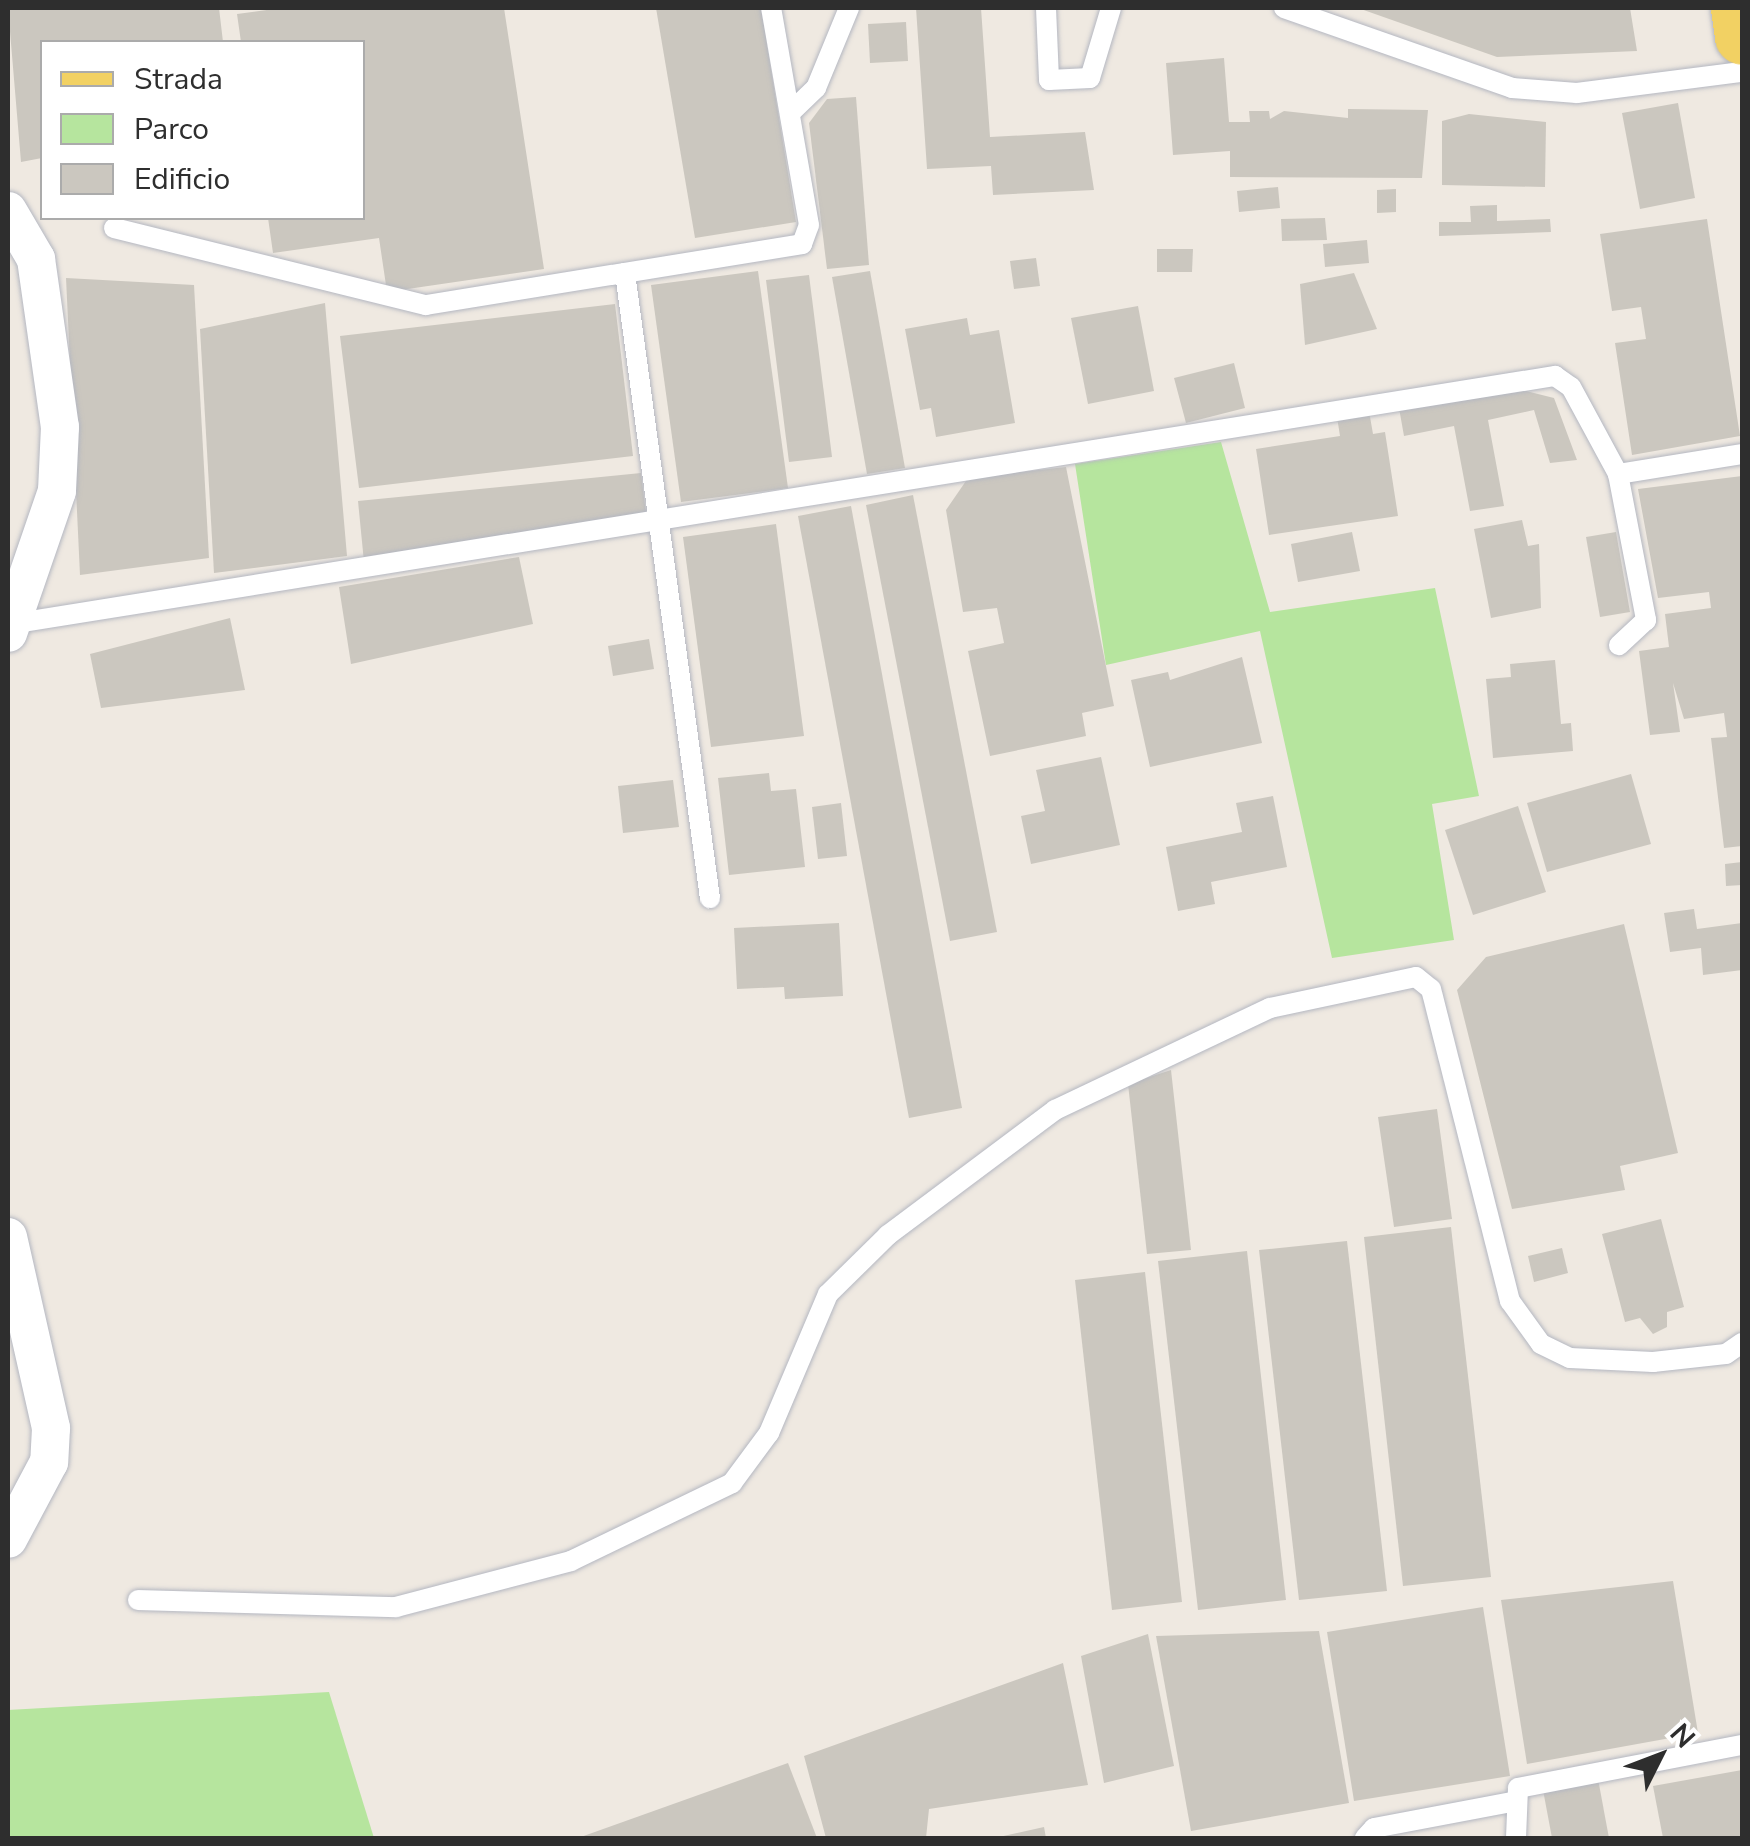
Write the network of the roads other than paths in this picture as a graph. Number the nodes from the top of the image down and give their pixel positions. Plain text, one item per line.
1 (772, 8) edge
2 (849, 8) edge
3 (1046, 8) edge
4 (1111, 8) edge
5 (1284, 8) edge
6 (1738, 8) edge
7 (1742, 38) edge
8 (1742, 72) edge
9 (791, 112) junction
10 (8, 211) edge
11 (114, 228) dead end
12 (625, 273) junction
13 (1742, 454) edge
14 (1618, 474) junction
15 (662, 526) junction
16 (9, 629) edge
17 (1619, 645) dead end
18 (710, 898) dead end
19 (8, 1237) edge
20 (1742, 1343) edge
21 (8, 1540) edge
22 (138, 1600) dead end
23 (1742, 1744) edge
24 (1512, 1802) junction
25 (1365, 1838) edge
26 (1516, 1838) edge

1 - 9 lane
2 - 9 lane
3 - 4 lane
5 - 8 lane
6 - 7 main road
9 - 12 lane
10 - 16 street
11 - 12 lane
12 - 15 lane
13 - 14 lane
14 - 15 lane
14 - 17 lane
15 - 16 lane
15 - 18 lane
19 - 21 street
20 - 22 lane
23 - 24 lane
24 - 25 lane
24 - 26 lane

